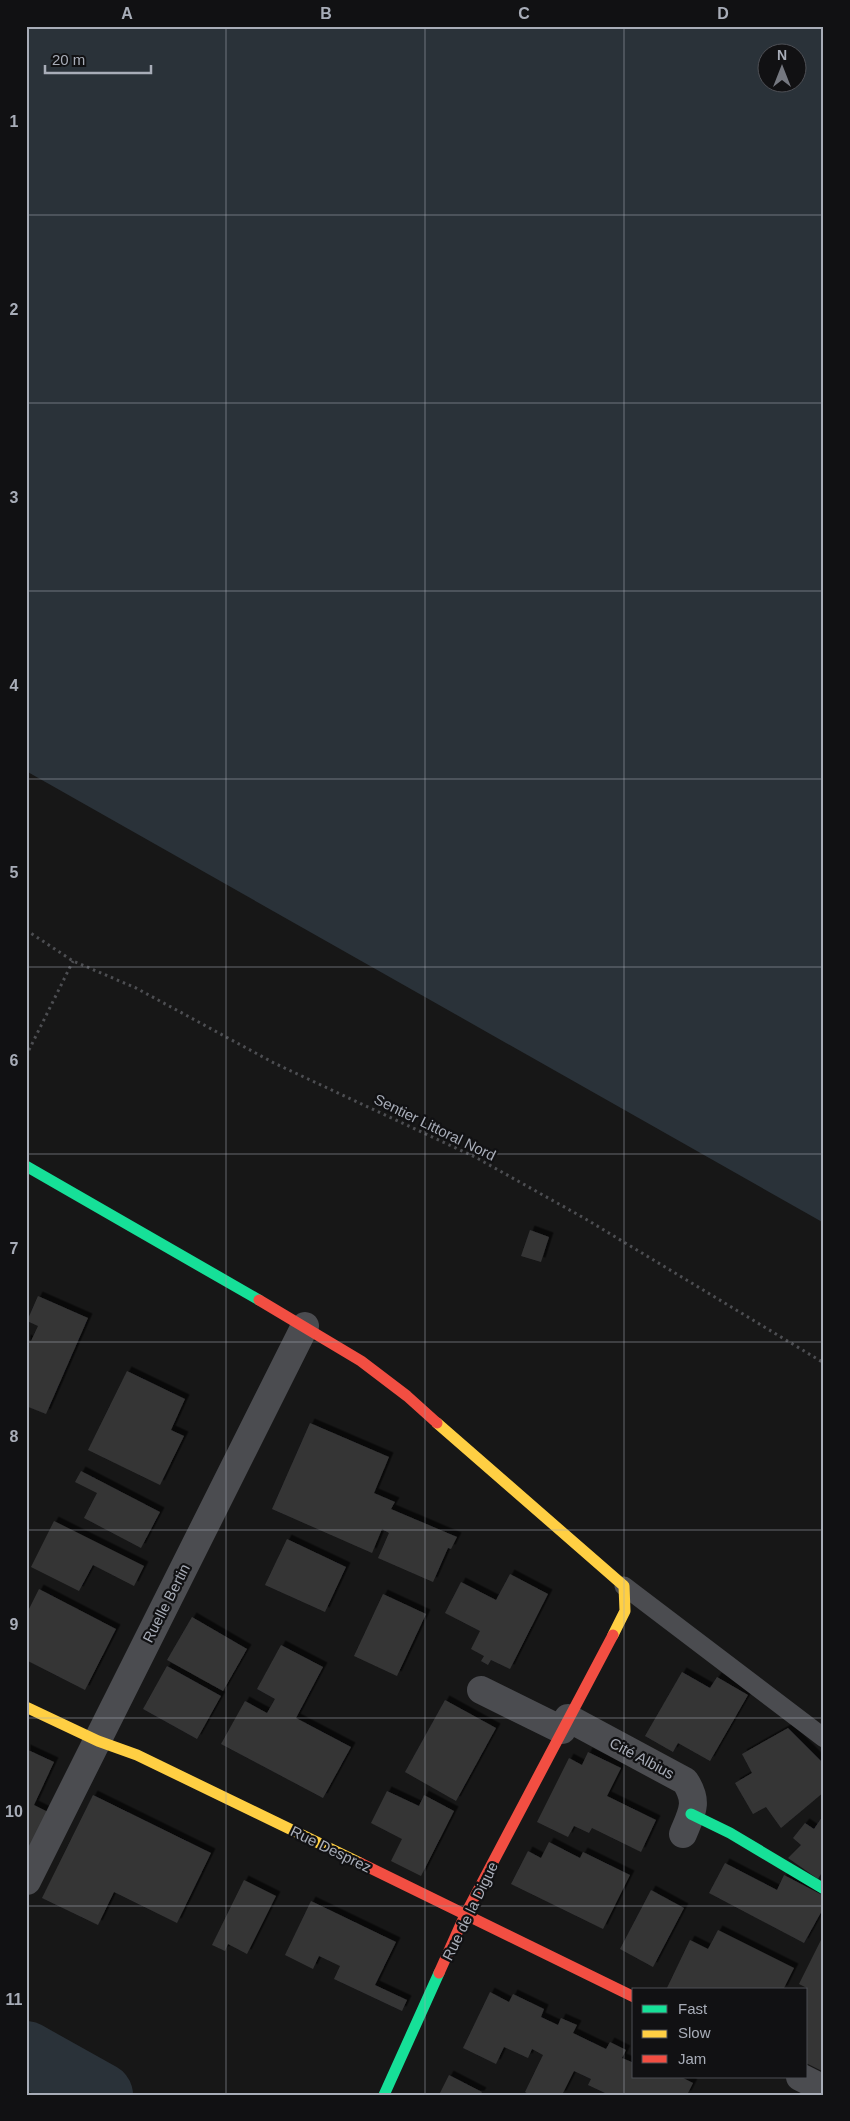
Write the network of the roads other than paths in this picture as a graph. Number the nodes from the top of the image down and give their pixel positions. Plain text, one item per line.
1 (26, 1166) edge
2 (305, 1326) junction
3 (624, 1586) junction
4 (644, 1603) junction
5 (625, 1611) junction
6 (481, 1690) dead end
7 (26, 1707) edge
8 (565, 1724) junction
9 (824, 1738) edge
10 (98, 1741) junction
11 (687, 1824) joint
12 (27, 1881) edge
13 (824, 1889) edge
14 (465, 1915) junction
15 (632, 1996) edge
16 (802, 2078) edge
17 (824, 2089) edge
18 (384, 2095) edge

1 - 2 street
2 - 3 street
2 - 10 street, Ruelle Bertin
3 - 4 lane
3 - 5 street
4 - 5 lane
4 - 9 lane
5 - 8 street, Rue de la Digue
6 - 8 street
7 - 10 street, Rue Desprez
8 - 11 street, Cité Albius
8 - 14 street, Rue de la Digue
10 - 12 street, Ruelle Bertin
10 - 14 street, Rue Desprez
11 - 13 street, Cité Albius
14 - 15 street, Rue Desprez
14 - 18 street, Rue de la Digue
16 - 17 street

